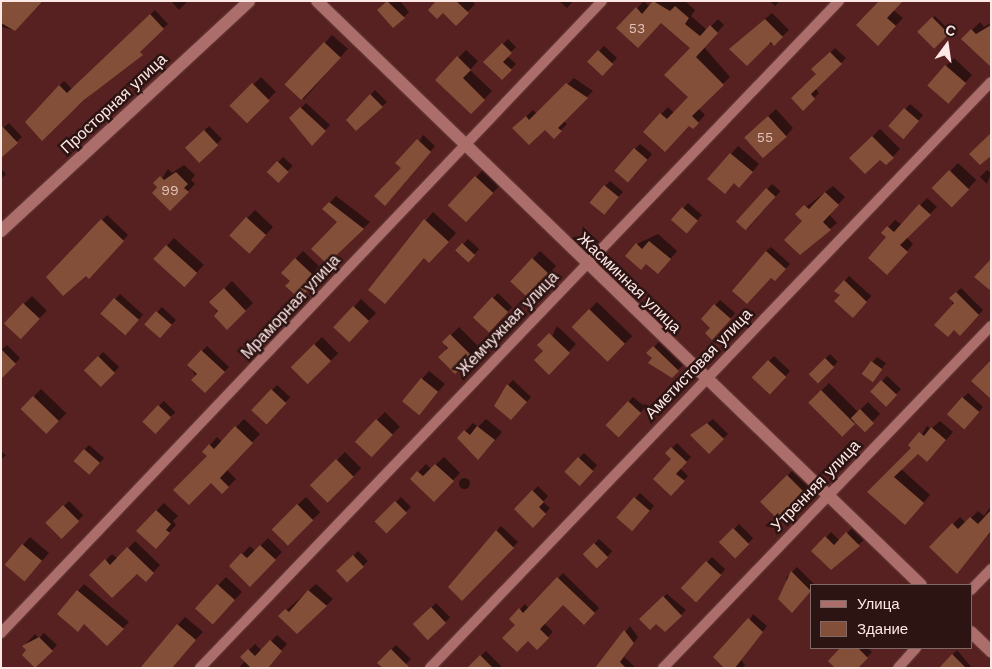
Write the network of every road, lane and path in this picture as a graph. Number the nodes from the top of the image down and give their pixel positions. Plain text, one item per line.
1 (248, 1) edge
2 (317, 1) edge
3 (602, 1) edge
4 (839, 1) edge
5 (991, 82) edge
6 (464, 146) junction
7 (1, 231) edge
8 (586, 265) junction
9 (991, 326) edge
10 (705, 379) junction
11 (827, 497) junction
12 (991, 569) edge
13 (920, 584) edge
14 (972, 589) edge
15 (1, 632) edge
16 (972, 633) edge
17 (915, 649) edge
18 (991, 652) edge
19 (200, 668) edge
20 (430, 668) edge
21 (663, 668) edge
22 (898, 668) edge

1 - 7 street, Просторная улица
2 - 6 street, Жасминная улица
3 - 6 street, Мраморная улица
4 - 8 street, Жемчужная улица
5 - 10 street, Аметистовая улица
6 - 8 street, Жасминная улица
6 - 15 street, Мраморная улица
8 - 10 street, Жасминная улица
8 - 19 street, Жемчужная улица
9 - 11 street, Утренняя улица
10 - 11 street, Жасминная улица
10 - 20 street, Аметистовая улица
11 - 13 street, Жасминная улица
11 - 21 street, Утренняя улица
12 - 14 street
16 - 18 street
17 - 22 street

